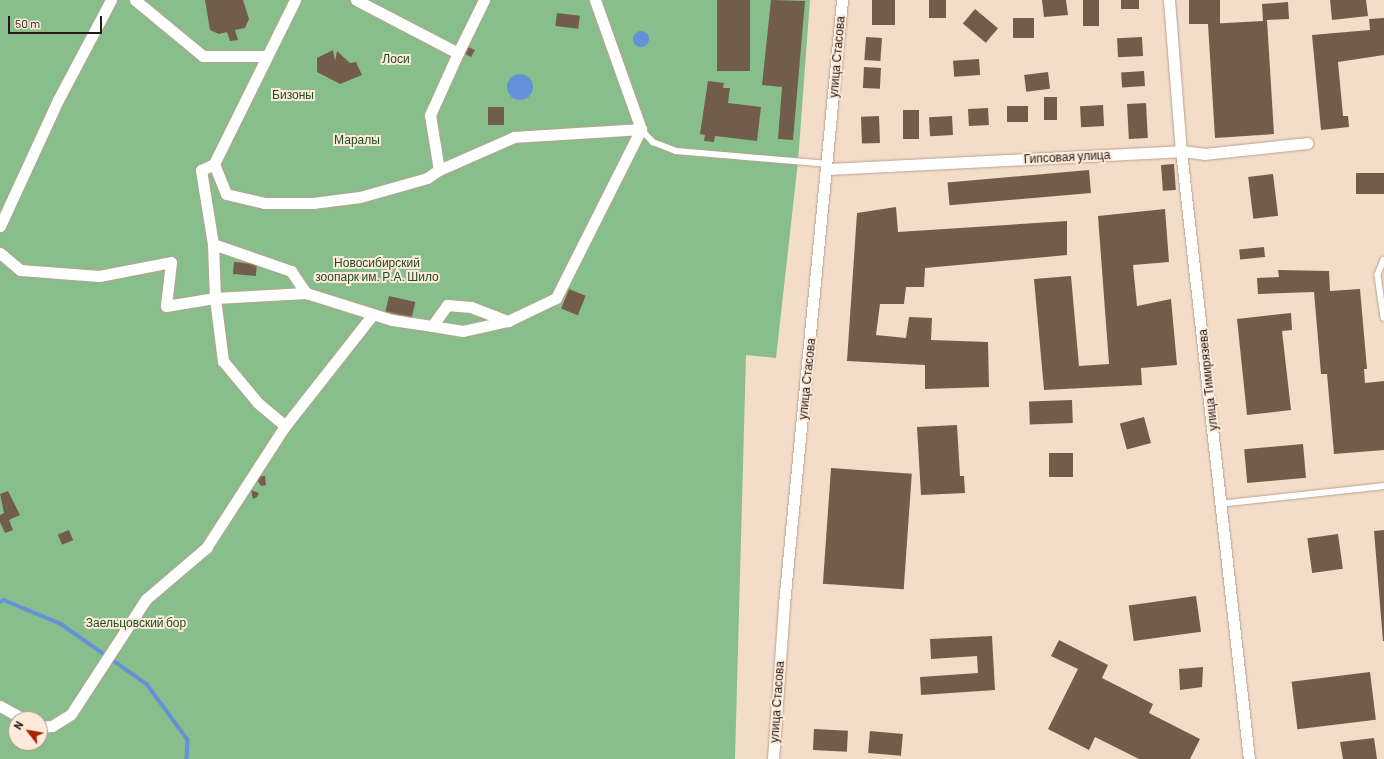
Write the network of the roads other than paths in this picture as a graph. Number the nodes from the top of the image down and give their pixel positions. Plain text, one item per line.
1 (111, 0) edge
2 (135, 0) edge
3 (295, 0) edge
4 (356, 0) edge
5 (484, 0) edge
6 (595, 0) edge
7 (842, 0) edge
8 (1169, 0) edge
9 (458, 53) junction
10 (264, 56) junction
11 (641, 129) junction
12 (1307, 143) dead end
13 (1181, 151) junction
14 (214, 164) junction
15 (828, 167) junction
16 (439, 170) junction
17 (0, 226) edge
18 (213, 244) junction
19 (0, 253) edge
20 (1384, 260) edge
21 (306, 293) junction
22 (214, 298) junction
23 (373, 314) junction
24 (1384, 318) edge
25 (508, 321) junction
26 (432, 326) junction
27 (285, 426) junction
28 (1384, 486) edge
29 (1219, 504) junction
30 (0, 706) edge
31 (9, 711) edge
32 (48, 726) edge
33 (773, 759) edge
34 (1249, 759) edge

1 - 17 street
2 - 10 street
3 - 10 street
4 - 9 street
5 - 9 street
6 - 11 street
7 - 15 street, улица Стасова
8 - 13 street, улица Тимирязева
9 - 16 street
10 - 14 street
11 - 15 lane
11 - 16 street
11 - 25 street
12 - 13 street, Гипсовая улица
13 - 15 street, Гипсовая улица
13 - 29 street, улица Тимирязева
14 - 16 street
14 - 18 street
15 - 33 street, улица Стасова
18 - 21 street
18 - 22 street
19 - 22 street
20 - 24 lane
21 - 22 street
21 - 23 street
22 - 27 street
23 - 26 street
23 - 27 street
25 - 26 street
25 - 26 street
27 - 32 street
28 - 29 lane
29 - 34 street, улица Тимирязева
30 - 31 street

